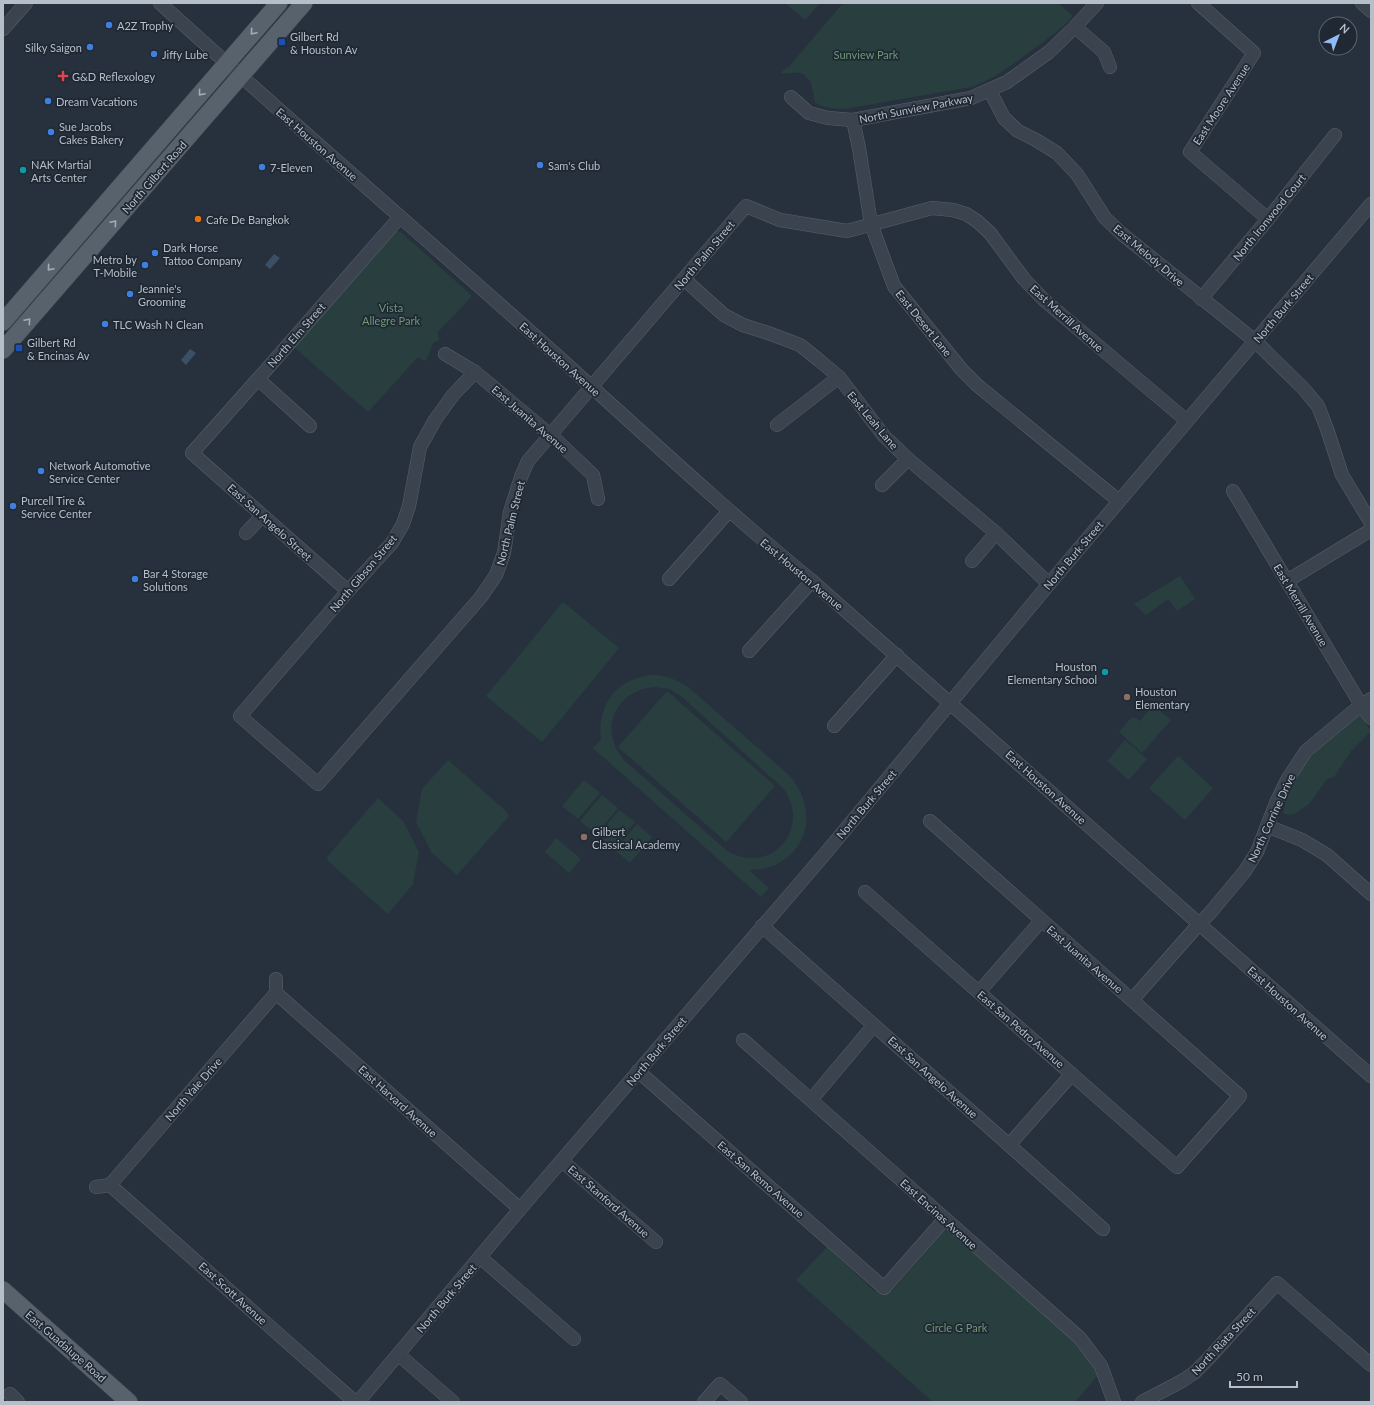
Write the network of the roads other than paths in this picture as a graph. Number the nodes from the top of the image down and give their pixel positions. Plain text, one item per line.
1 (26, 3) edge
2 (160, 3) edge
3 (279, 3) edge
4 (304, 3) edge
5 (1097, 3) edge
6 (1198, 3) edge
7 (1362, 3) edge
8 (1371, 11) edge
9 (1075, 27) junction
10 (3, 29) edge
11 (1110, 67) dead end
12 (234, 70) junction
13 (990, 91) junction
14 (791, 97) dead end
15 (853, 120) junction
16 (1335, 135) dead end
17 (1371, 204) edge
18 (746, 206) joint
19 (400, 217) junction
20 (1268, 219) junction
21 (871, 224) junction
22 (684, 279) junction
23 (34, 287) junction
24 (48, 298) junction
25 (1201, 299) junction
26 (3, 322) edge
27 (1255, 342) junction
28 (3, 350) edge
29 (445, 354) dead end
30 (475, 372) junction
31 (839, 378) junction
32 (258, 379) junction
33 (591, 387) junction
34 (1186, 422) junction
35 (310, 426) dead end
36 (777, 426) dead end
37 (550, 435) junction
38 (192, 453) joint
39 (908, 459) junction
40 (882, 485) dead end
41 (1233, 491) dead end
42 (598, 499) dead end
43 (1119, 501) junction
44 (729, 511) junction
45 (262, 516) junction
46 (1371, 523) edge
47 (1371, 530) edge
48 (246, 533) dead end
49 (996, 533) junction
50 (972, 561) dead end
51 (669, 579) dead end
52 (812, 581) junction
53 (1287, 581) junction
54 (1049, 584) junction
55 (348, 591) junction
56 (749, 651) dead end
57 (897, 656) junction
58 (1366, 702) edge
59 (951, 703) junction
60 (240, 716) joint
61 (1371, 718) edge
62 (834, 726) dead end
63 (930, 821) dead end
64 (1267, 826) junction
65 (865, 892) dead end
66 (1371, 894) edge
67 (1041, 921) junction
68 (1199, 924) junction
69 (762, 926) junction
70 (276, 979) dead end
71 (979, 992) junction
72 (276, 993) junction
73 (1132, 1000) junction
74 (874, 1025) junction
75 (743, 1040) dead end
76 (638, 1071) junction
77 (1072, 1074) junction
78 (1371, 1076) edge
79 (811, 1100) junction
80 (1009, 1145) junction
81 (562, 1161) junction
82 (1177, 1167) joint
83 (110, 1185) junction
84 (96, 1187) dead end
85 (520, 1209) junction
86 (945, 1219) junction
87 (1103, 1229) dead end
88 (656, 1242) dead end
89 (480, 1258) junction
90 (3, 1290) edge
91 (574, 1339) dead end
92 (398, 1354) junction
93 (1371, 1366) edge
94 (122, 1401) edge
95 (356, 1402) edge
96 (453, 1402) edge
97 (704, 1402) edge
98 (741, 1402) edge
99 (1114, 1402) edge
100 (1142, 1402) edge

1 - 10 street
2 - 12 street, East Houston Avenue
3 -> 12 main road, North Gilbert Road
4 - 12 main road, North Gilbert Road
5 - 9 street, North Sunview Parkway
6 - 20 street, East Moore Avenue
7 - 8 street
9 - 11 street
9 - 13 street, North Sunview Parkway
12 - 19 street, East Houston Avenue
12 -> 23 main road, North Gilbert Road
24 -> 12 main road, North Gilbert Road
13 - 15 street, North Sunview Parkway
13 - 25 street, East Melody Drive
14 - 15 street
15 - 21 street, East Desert Lane
16 - 20 street, North Ironwood Court
17 - 27 street, North Burk Street
18 - 21 street, East Merrill Avenue
18 - 22 street, North Palm Street
19 - 32 street, North Elm Street
19 - 33 street, East Houston Avenue
20 - 25 street, North Ironwood Court
21 - 34 street, East Merrill Avenue
21 - 43 street, East Desert Lane
22 - 31 street, East Leah Lane
22 - 33 street, North Palm Street
23 - 24 main road
23 - 26 main road, North Gilbert Road
28 -> 24 main road, North Gilbert Road
25 - 27 street, East Melody Drive
27 - 34 street, North Burk Street
27 - 46 street, East Melody Drive
29 - 30 street, East Juanita Avenue
30 - 37 street, East Juanita Avenue
30 - 55 street, North Gibson Street
31 - 36 street
31 - 39 street, East Leah Lane
32 - 35 street
32 - 38 street, North Elm Street
33 - 37 street, North Palm Street
33 - 44 street, East Houston Avenue
34 - 43 street, North Burk Street
37 - 42 street, East Juanita Avenue
37 - 60 street, North Palm Street
38 - 45 street, East San Angelo Street
39 - 40 street
39 - 49 street, East Leah Lane
41 - 53 street, East Merrill Avenue
43 - 54 street, North Burk Street
44 - 51 street
44 - 52 street, East Houston Avenue
45 - 48 street
45 - 55 street, East San Angelo Street
47 - 53 street
49 - 50 street
49 - 54 street, East Leah Lane
52 - 56 street
52 - 57 street, East Houston Avenue
53 - 58 street, East Merrill Avenue
54 - 59 street, North Burk Street
55 - 60 street, North Gibson Street
57 - 59 street, East Houston Avenue
57 - 62 street
58 - 61 street, East Merrill Avenue
58 - 64 street, North Corrine Drive
59 - 68 street, East Houston Avenue
59 - 69 street, North Burk Street
63 - 67 street, East Juanita Avenue
64 - 66 street
64 - 68 street, North Corrine Drive
65 - 71 street, East San Pedro Avenue
67 - 71 street
67 - 73 street, East Juanita Avenue
68 - 73 street, North Corrine Drive
68 - 78 street, East Houston Avenue
69 - 74 street, East San Angelo Avenue
69 - 76 street, North Burk Street
70 - 72 street
71 - 77 street, East San Pedro Avenue
72 - 83 street, North Yale Drive
72 - 85 street, East Harvard Avenue
73 - 82 street, East Juanita Avenue
74 - 79 street
74 - 80 street, East San Angelo Avenue
75 - 79 street, East Encinas Avenue
76 - 81 street, North Burk Street
76 - 86 street, East San Remo Avenue
77 - 80 street
77 - 82 street, East San Pedro Avenue
79 - 86 street, East Encinas Avenue
80 - 87 street, East San Angelo Avenue
81 - 85 street, North Burk Street
81 - 88 street, East Stanford Avenue
83 - 84 street
83 - 95 street, East Scott Avenue
85 - 89 street, North Burk Street
86 - 99 street, East Encinas Avenue
89 - 91 street
89 - 92 street, North Burk Street
90 - 94 main road, East Guadalupe Road
92 - 95 street, North Burk Street
92 - 96 street
93 - 100 street, North Riata Street
97 - 98 street

